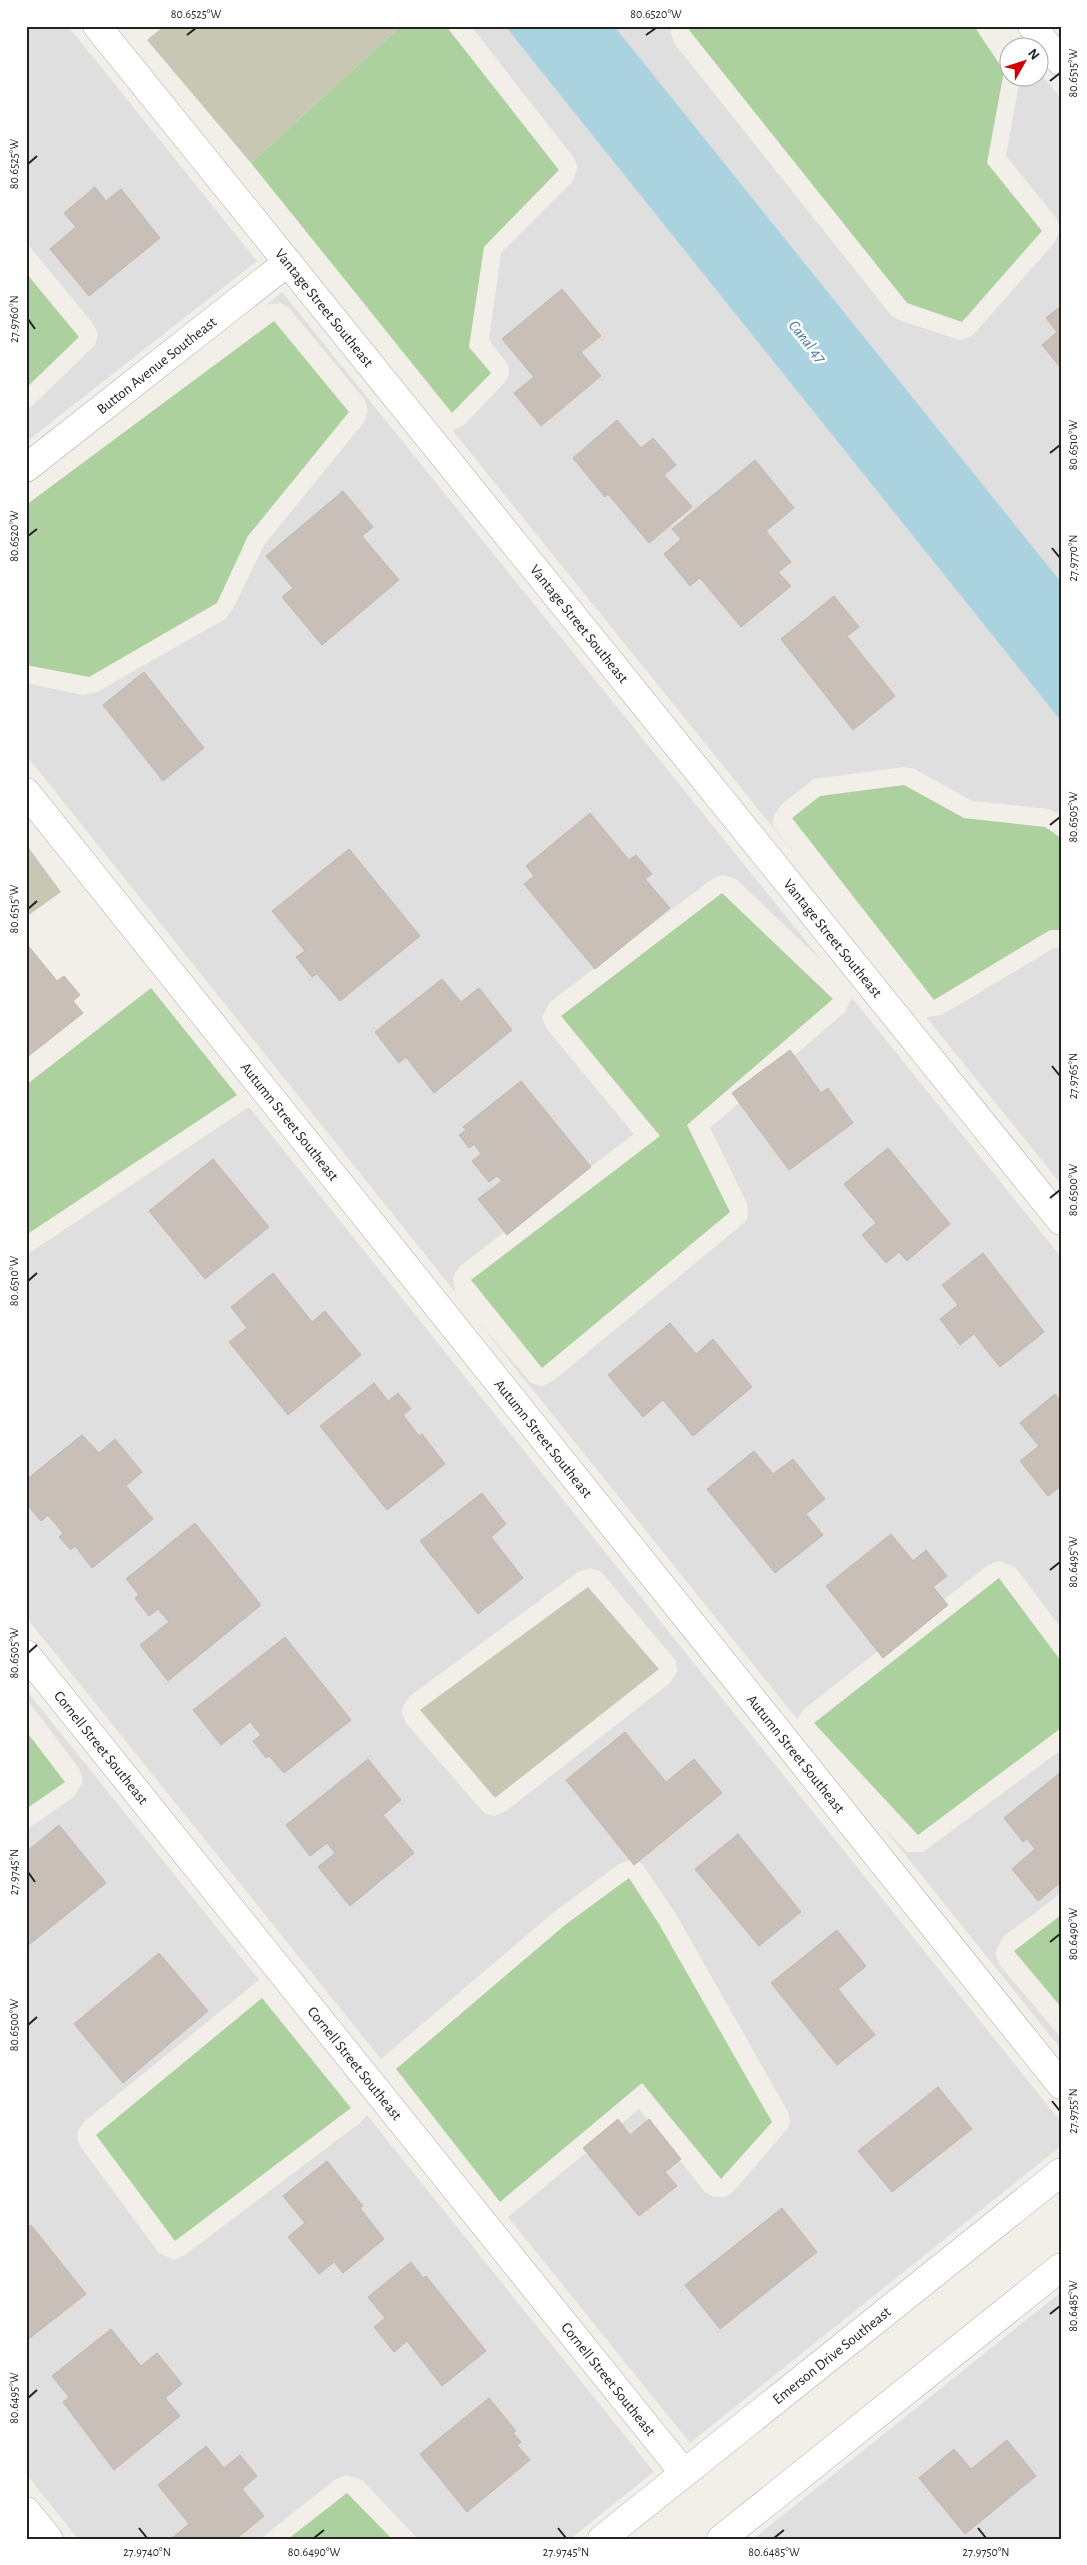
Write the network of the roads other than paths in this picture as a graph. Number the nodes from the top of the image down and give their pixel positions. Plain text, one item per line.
1 (97, 26) edge
2 (1032, 26) edge
3 (1061, 62) edge
4 (288, 262) junction
5 (26, 468) edge
6 (26, 792) edge
7 (1061, 1221) edge
8 (26, 1654) edge
9 (1061, 2085) edge
10 (1061, 2172) edge
11 (1061, 2267) edge
12 (684, 2473) junction
13 (26, 2511) edge
14 (48, 2539) edge
15 (602, 2539) edge
16 (721, 2539) edge

1 - 4 street, Vantage Street Southeast
2 - 3 street
4 - 5 street, Button Avenue Southeast
4 - 7 street, Vantage Street Southeast
6 - 9 street, Autumn Street Southeast
8 - 12 street, Cornell Street Southeast
10 - 12 street, Emerson Drive Southeast
11 - 16 street
12 - 15 street, Emerson Drive Southeast
13 - 14 street

